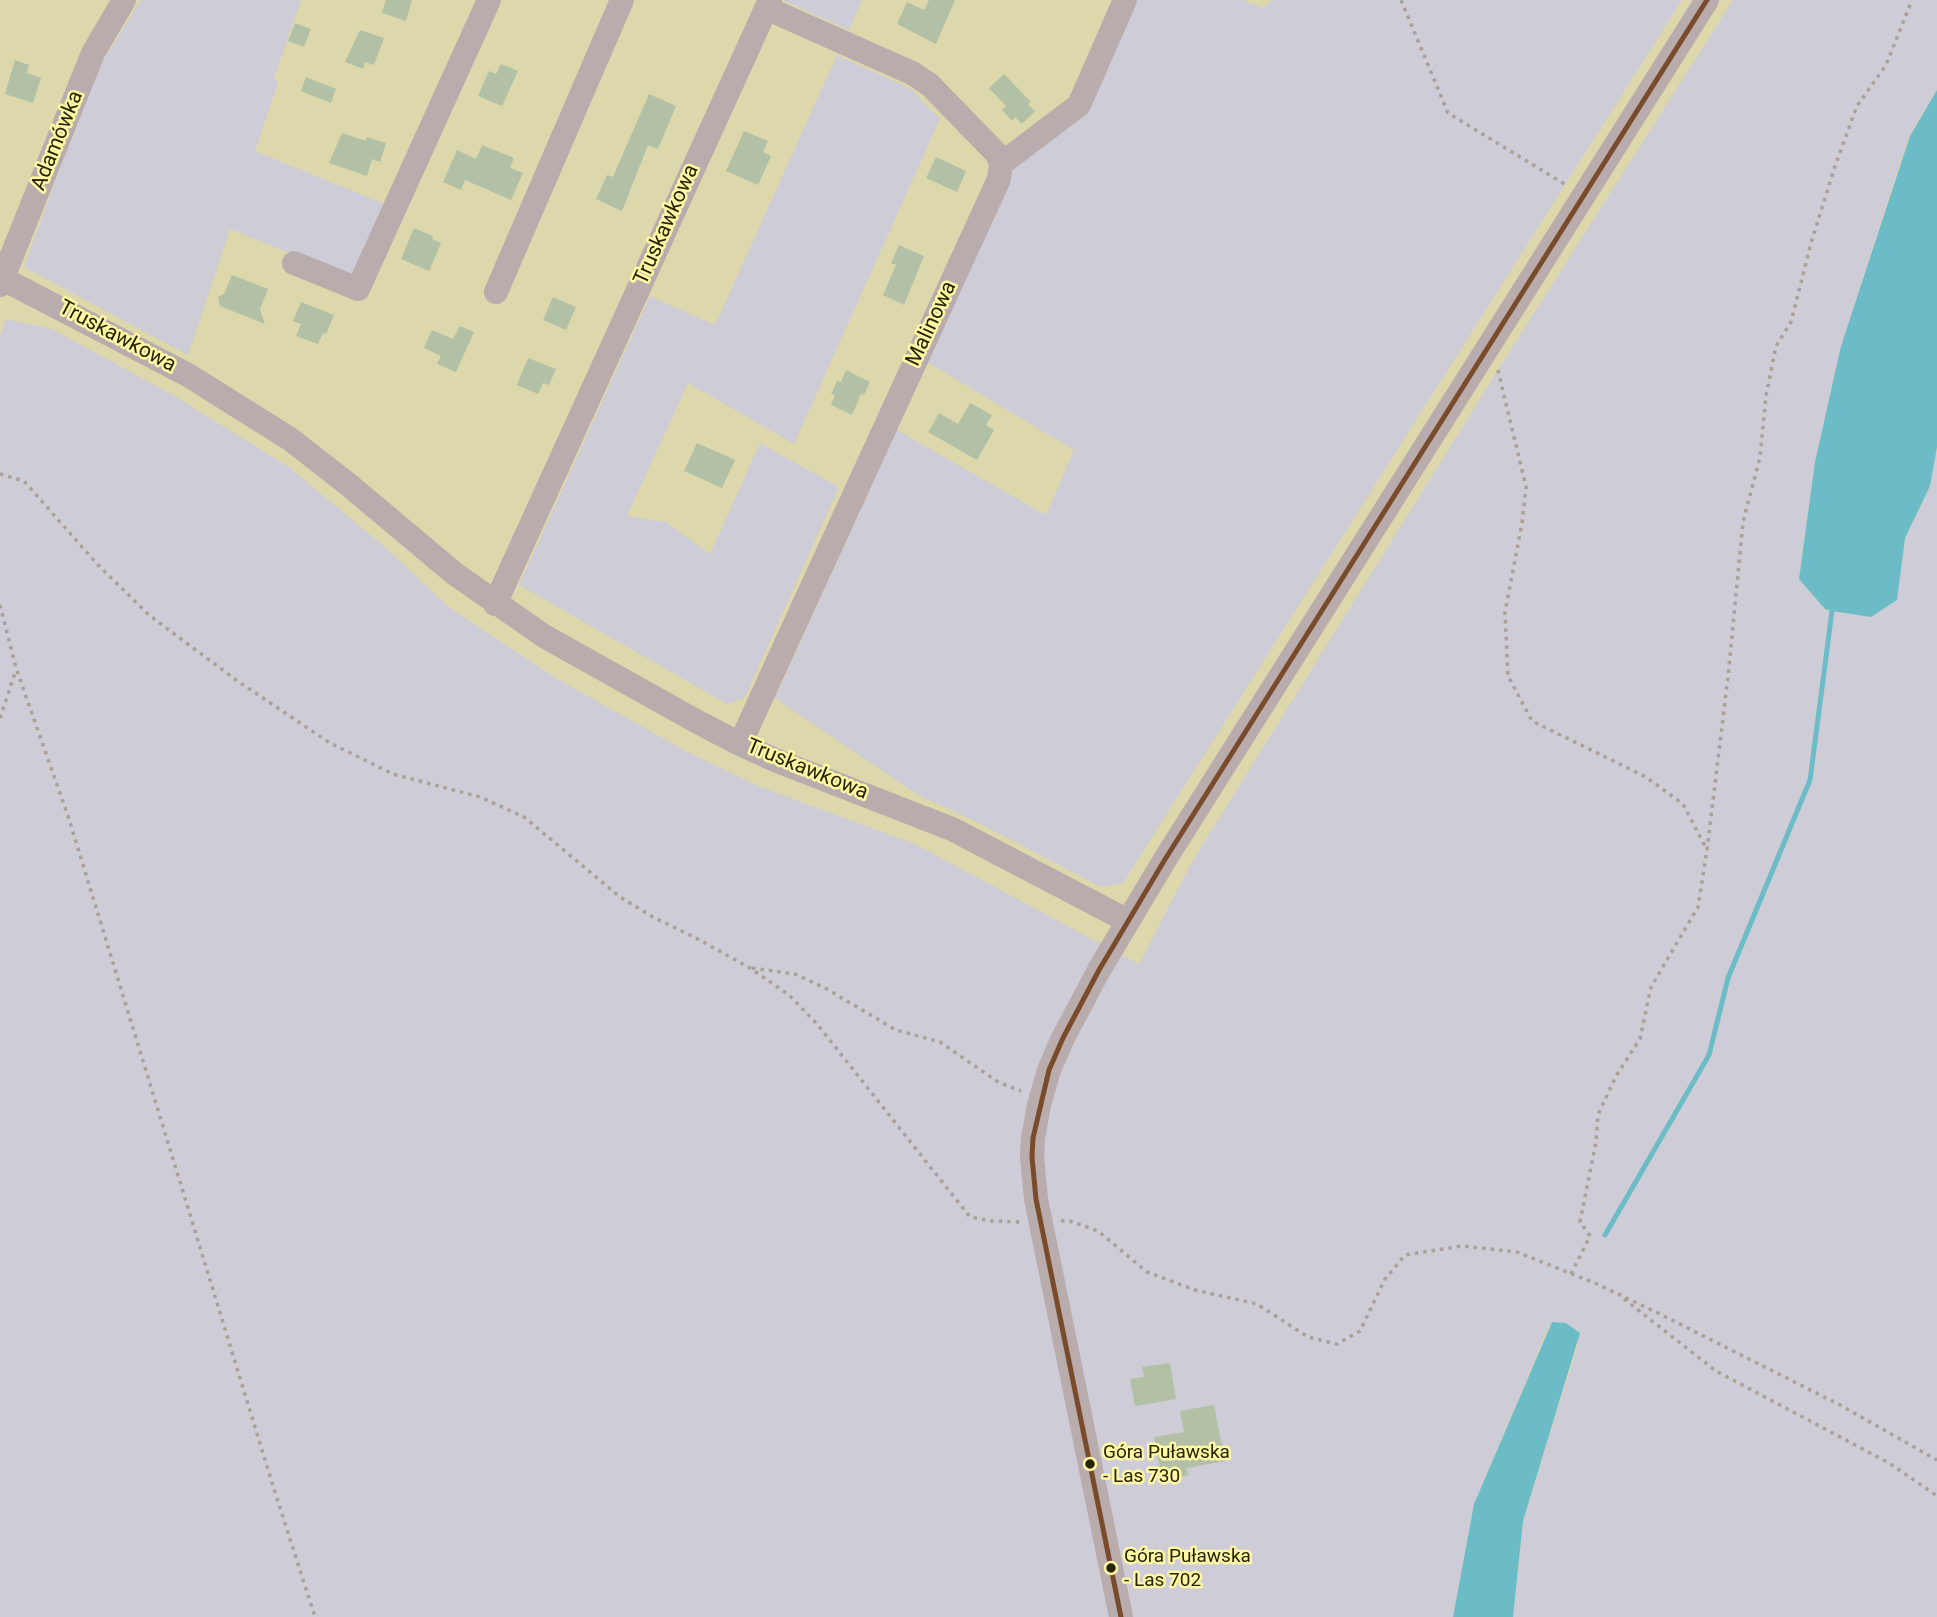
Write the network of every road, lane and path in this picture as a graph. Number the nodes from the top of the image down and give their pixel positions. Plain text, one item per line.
1 (124, 0) edge
2 (489, 0) edge
3 (622, 0) edge
4 (1125, 0) edge
5 (1401, 0) edge
6 (1707, 0) edge
7 (1912, 0) edge
8 (768, 4) edge
9 (1001, 164) junction
10 (1583, 195) junction
11 (294, 263) dead end
12 (1, 282) edge
13 (496, 292) dead end
14 (1491, 341) junction
15 (0, 474) edge
16 (495, 604) junction
17 (0, 605) edge
18 (16, 668) junction
19 (0, 718) edge
20 (740, 744) junction
21 (1707, 850) junction
22 (1128, 921) junction
23 (750, 968) junction
24 (1040, 1099) junction
25 (1039, 1222) junction
26 (1572, 1274) junction
27 (1616, 1293) junction
28 (1937, 1460) edge
29 (1937, 1496) edge
30 (316, 1617) edge
31 (1121, 1617) edge

1 - 12 street, Adamówka
2 - 11 street
3 - 13 street
4 - 9 street
5 - 10 path
6 - 10 street
7 - 21 path
8 - 9 street
8 - 16 street, Truskawkowa
9 - 20 street, Malinowa
10 - 14 street
12 - 16 street, Truskawkowa
14 - 21 path
14 - 22 street
15 - 23 path
16 - 20 street, Truskawkowa
17 - 18 path
18 - 19 path
18 - 30 path
20 - 22 street, Truskawkowa
21 - 26 path
22 - 24 street
23 - 24 path
23 - 25 path
24 - 25 street
25 - 26 path
25 - 31 street
26 - 27 path
27 - 28 path
27 - 29 path

